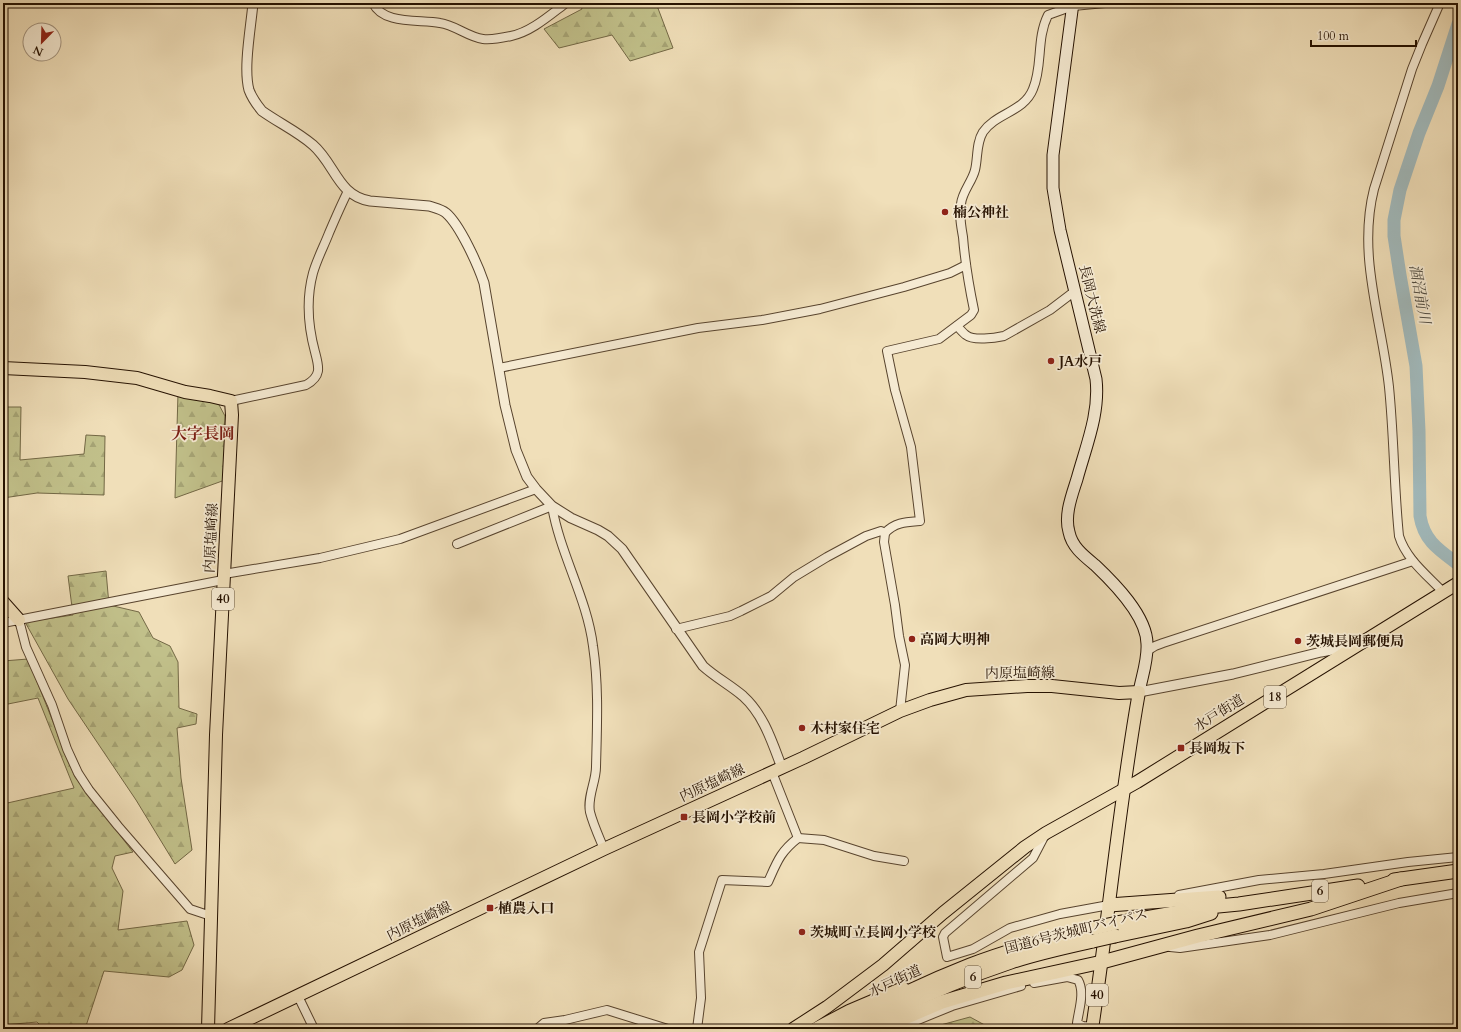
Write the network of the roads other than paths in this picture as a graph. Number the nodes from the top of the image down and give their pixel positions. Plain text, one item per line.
1 (253, 3) edge
2 (373, 3) edge
3 (566, 3) edge
4 (1105, 3) edge
5 (1440, 3) edge
6 (1073, 4) edge
7 (348, 191) junction
8 (966, 265) junction
9 (1075, 291) junction
10 (957, 326) junction
11 (3, 368) edge
12 (499, 368) junction
13 (231, 401) junction
14 (536, 489) junction
15 (552, 506) junction
16 (885, 532) junction
17 (457, 544) dead end
18 (1413, 561) junction
19 (224, 577) junction
20 (1456, 584) edge
21 (1443, 592) junction
22 (3, 602) edge
23 (19, 620) junction
24 (3, 623) edge
25 (676, 629) junction
26 (1360, 644) junction
27 (1147, 651) junction
28 (1321, 652) junction
29 (1326, 665) junction
30 (1140, 692) junction
31 (900, 711) junction
32 (777, 770) junction
33 (1124, 789) junction
34 (1046, 833) junction
35 (798, 838) junction
36 (604, 849) junction
37 (1458, 857) edge
38 (904, 861) dead end
39 (1458, 870) edge
40 (1401, 879) junction
41 (1458, 893) edge
42 (1170, 901) junction
43 (1239, 904) junction
44 (1109, 905) junction
45 (211, 916) junction
46 (1094, 934) junction
47 (1153, 947) junction
48 (1102, 962) junction
49 (970, 965) junction
50 (298, 996) junction
51 (1092, 1028) edge
52 (208, 1029) edge
53 (228, 1029) edge
54 (314, 1029) edge
55 (537, 1029) edge
56 (668, 1029) edge
57 (697, 1029) edge
58 (793, 1029) edge
59 (815, 1029) edge
60 (836, 1029) edge
61 (858, 1029) edge
62 (879, 1029) edge
63 (896, 1029) edge

1 - 7 street
2 - 3 street
4 - 6 street
5 - 18 street
6 - 8 street
6 - 9 main road, 長岡大洗線
7 - 12 street
7 - 13 street
8 - 10 street
8 - 12 street
9 - 10 street
9 - 27 main road, 長岡大洗線
10 - 16 street
11 - 13 main road
12 - 14 street
13 - 19 main road, 内原塩崎線 / 40
14 - 15 street
14 - 19 street
15 - 17 street
15 - 25 street
15 - 36 street
16 - 25 street
16 - 31 street
18 - 21 street
18 - 27 street
19 - 23 street
19 - 45 main road, 内原塩崎線 / 40
20 - 21 main road, 水戸街道 / 18
21 - 26 main road, 水戸街道 / 18
22 - 23 main road
23 - 24 street
23 - 45 street
25 - 32 street
26 - 28 street
26 - 29 main road, 水戸街道 / 18
27 - 30 main road, 長岡大洗線
28 - 29 street
28 - 30 street
29 - 33 main road, 水戸街道 / 18
30 - 31 main road, 内原塩崎線
30 - 33 main road, 40
31 - 32 main road, 内原塩崎線
32 - 35 street
32 - 36 main road, 内原塩崎線
33 - 34 main road, 水戸街道
33 - 44 main road, 40
34 - 44 street
34 - 58 main road, 水戸街道
35 - 38 street
35 - 57 street
36 - 50 main road, 内原塩崎線
37 - 42 street
39 - 40 highway, 国道6号茨城町バイパス / 6
40 - 42 highway
40 - 43 highway, 国道6号茨城町バイパス / 6
40 - 47 highway
41 - 47 street
42 - 44 highway
43 - 46 highway, 国道6号茨城町バイパス / 6, bridge
43 - 46 highway, 国道6号茨城町バイパス / 6, bridge
44 - 48 main road, 40
45 - 52 main road, 内原塩崎線 / 40
46 - 49 highway, 国道6号茨城町バイパス / 6
46 - 61 highway, 国道6号茨城町バイパス / 6
47 - 48 highway
48 - 51 main road, 40
48 - 62 highway
49 - 59 main road
49 - 60 highway, 水戸街道 / 6
50 - 53 main road, 内原塩崎線
50 - 54 street
51 - 63 street
55 - 56 street

